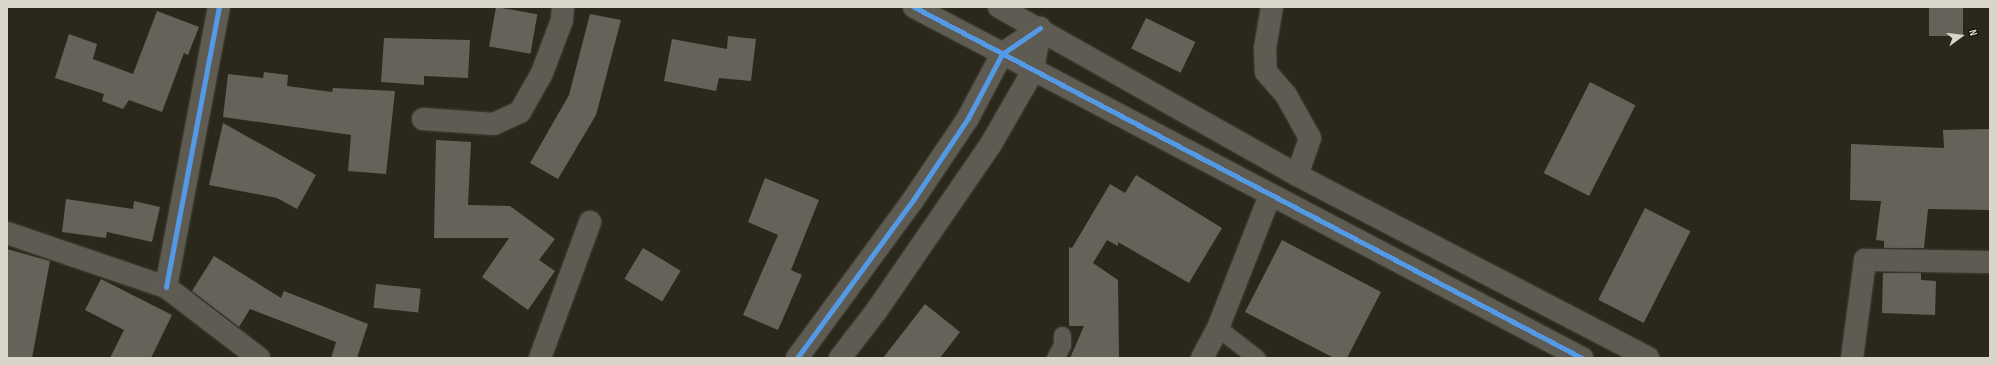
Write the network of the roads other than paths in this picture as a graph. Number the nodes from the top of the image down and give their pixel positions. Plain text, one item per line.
1 (219, 7) edge
2 (563, 7) edge
3 (914, 7) edge
4 (998, 7) edge
5 (1272, 7) edge
6 (1040, 28) junction
7 (1002, 54) junction
8 (1033, 71) junction
9 (423, 119) dead end
10 (1297, 174) junction
11 (1270, 195) junction
12 (590, 222) dead end
13 (7, 233) edge
14 (1990, 262) edge
15 (166, 287) junction
16 (1218, 328) junction
17 (1062, 335) dead end
18 (259, 358) edge
19 (540, 358) edge
20 (797, 358) edge
21 (840, 358) edge
22 (1055, 358) edge
23 (1202, 358) edge
24 (1257, 358) edge
25 (1582, 358) edge
26 (1648, 358) edge
27 (1852, 358) edge

1 - 15 street
2 - 9 street
3 - 7 street
4 - 6 street
5 - 10 street
6 - 7 street
6 - 8 street
6 - 10 street
7 - 8 street
7 - 20 street
8 - 11 street
8 - 21 street
10 - 26 street
11 - 16 street
11 - 25 street
12 - 19 street
13 - 15 street
14 - 27 street
15 - 18 street
16 - 23 street
16 - 24 lane
17 - 22 lane

